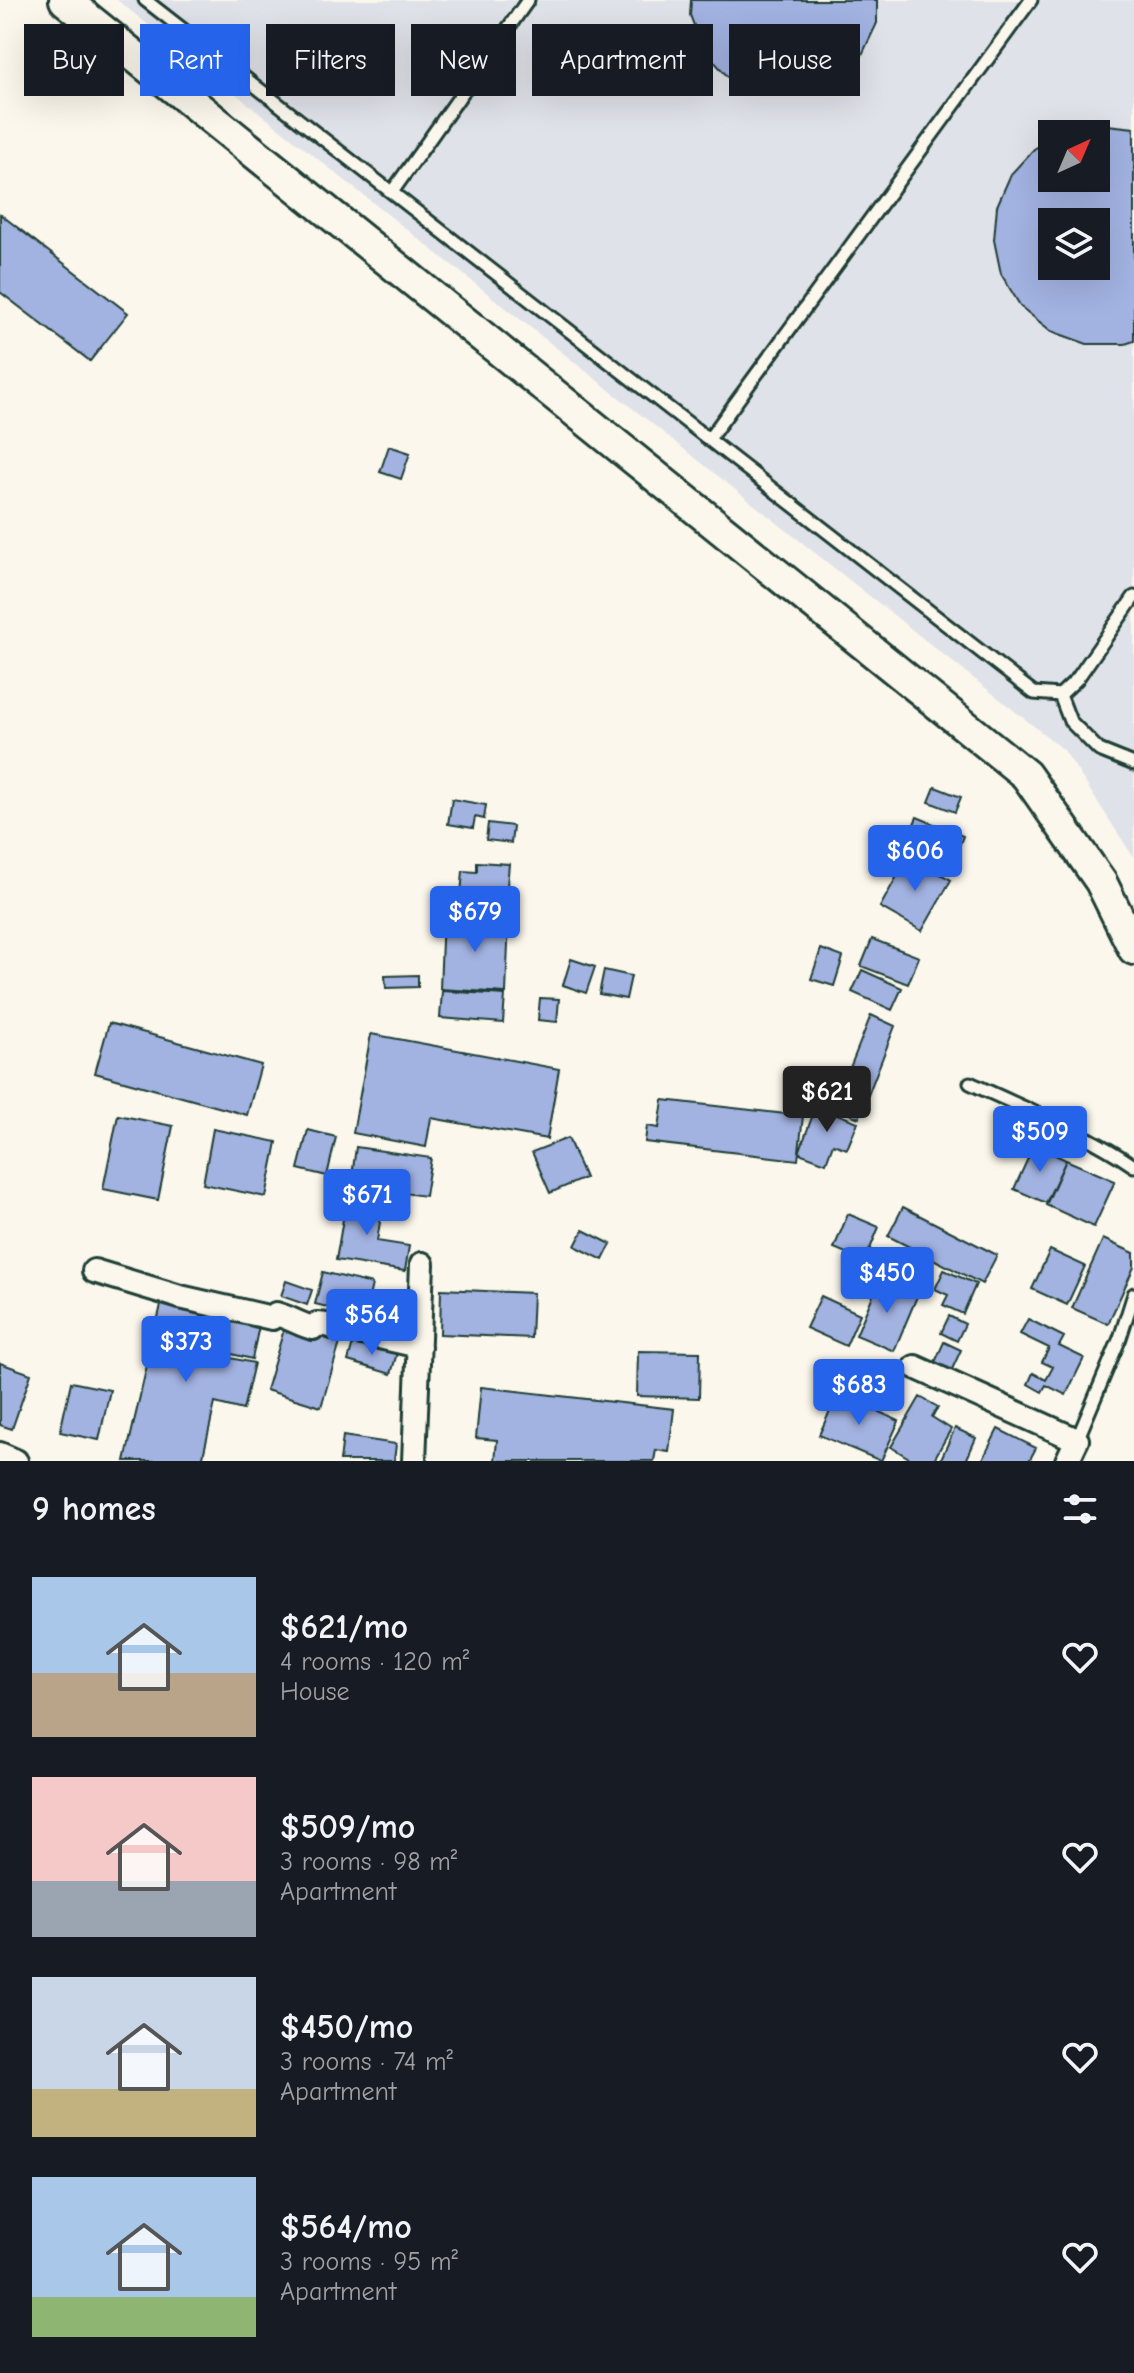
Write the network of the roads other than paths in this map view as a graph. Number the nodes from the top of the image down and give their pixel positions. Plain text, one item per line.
1 (65, 0) edge
2 (145, 0) edge
3 (528, 0) edge
4 (1031, 0) edge
5 (392, 192) junction
6 (709, 439) junction
7 (1134, 597) edge
8 (1060, 695) junction
9 (1134, 764) edge
10 (1134, 949) edge
11 (970, 1083) dead end
12 (1134, 1166) edge
13 (422, 1264) dead end
14 (94, 1271) dead end
15 (1134, 1294) edge
16 (419, 1346) junction
17 (915, 1367) dead end
18 (1077, 1440) junction
19 (0, 1454) edge
20 (16, 1461) edge
21 (414, 1461) edge
22 (1067, 1461) edge

1 - 10 street
2 - 5 lane
3 - 5 lane
4 - 6 lane
5 - 6 lane
6 - 8 lane
7 - 8 lane
8 - 9 lane
11 - 12 lane
13 - 16 street
14 - 16 street
15 - 18 lane
16 - 21 street
17 - 18 street
18 - 22 street
19 - 20 street

